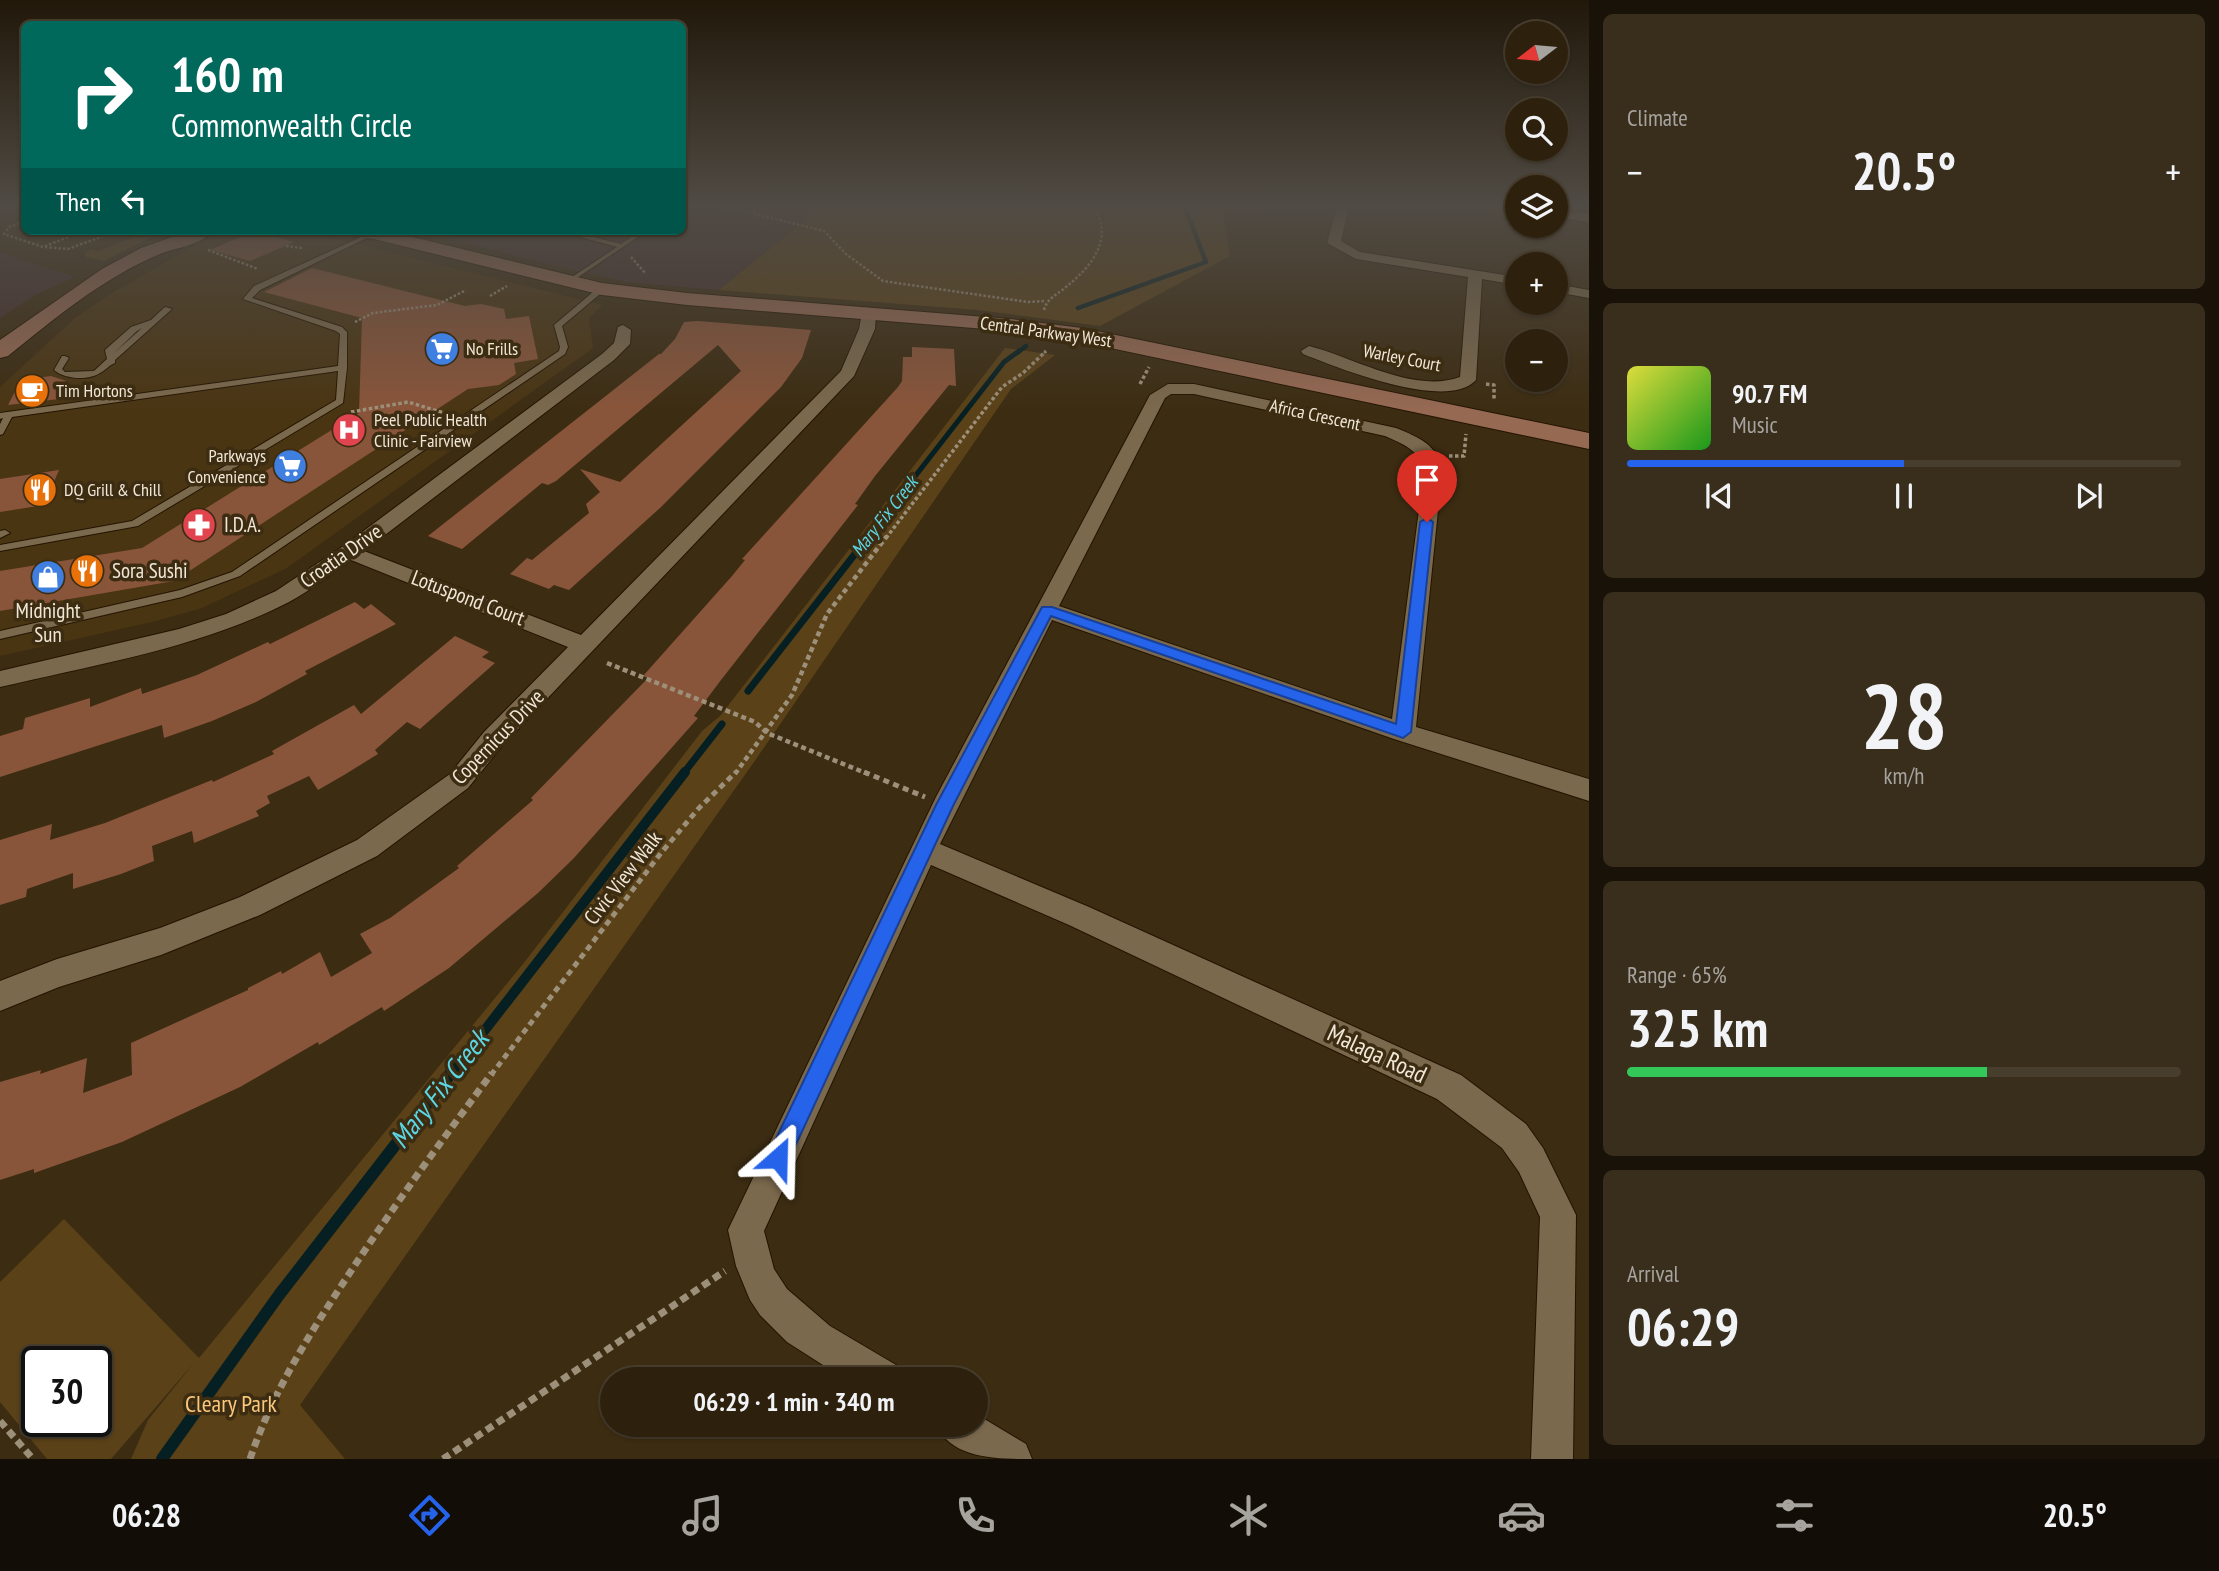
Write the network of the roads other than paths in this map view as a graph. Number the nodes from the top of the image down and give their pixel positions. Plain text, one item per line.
1 (107, 275) edge
2 (284, 275) edge
3 (541, 275) edge
4 (578, 275) edge
5 (1475, 275) joint
6 (1505, 279) edge
7 (568, 282) junction
8 (602, 289) junction
9 (1568, 290) edge
10 (1589, 294) edge
11 (168, 309) dead end
12 (869, 313) junction
13 (623, 330) dead end
14 (0, 351) edge
15 (1309, 351) dead end
16 (65, 358) dead end
17 (343, 368) junction
18 (4, 415) edge
19 (0, 432) edge
20 (1589, 441) edge
21 (0, 548) edge
22 (349, 552) junction
23 (1047, 610) junction
24 (0, 635) edge
25 (585, 645) junction
26 (0, 679) edge
27 (1403, 732) junction
28 (1589, 790) edge
29 (924, 850) junction
30 (0, 996) edge
31 (863, 1367) edge
32 (976, 1437) edge
33 (1011, 1459) edge
34 (1552, 1459) edge

1 - 14 street
2 - 17 lane
3 - 7 street, Central Parkway West
4 - 7 lane
5 - 6 street
5 - 15 street, Warley Court
7 - 8 street, Central Parkway West
8 - 12 street, Central Parkway West
8 - 24 lane
9 - 10 street
11 - 16 lane
12 - 20 street, Central Parkway West
12 - 25 street, Copernicus Drive
13 - 22 street, Croatia Drive
17 - 18 lane
17 - 21 lane
18 - 19 lane
22 - 25 street, Lotuspond Court
22 - 26 street, Croatia Drive
23 - 27 street
23 - 27 street, Africa Crescent
23 - 29 street, Africa Crescent
25 - 30 street, Copernicus Drive
27 - 28 street
29 - 31 street, Africa Crescent
29 - 34 street, Malaga Road
32 - 33 street

